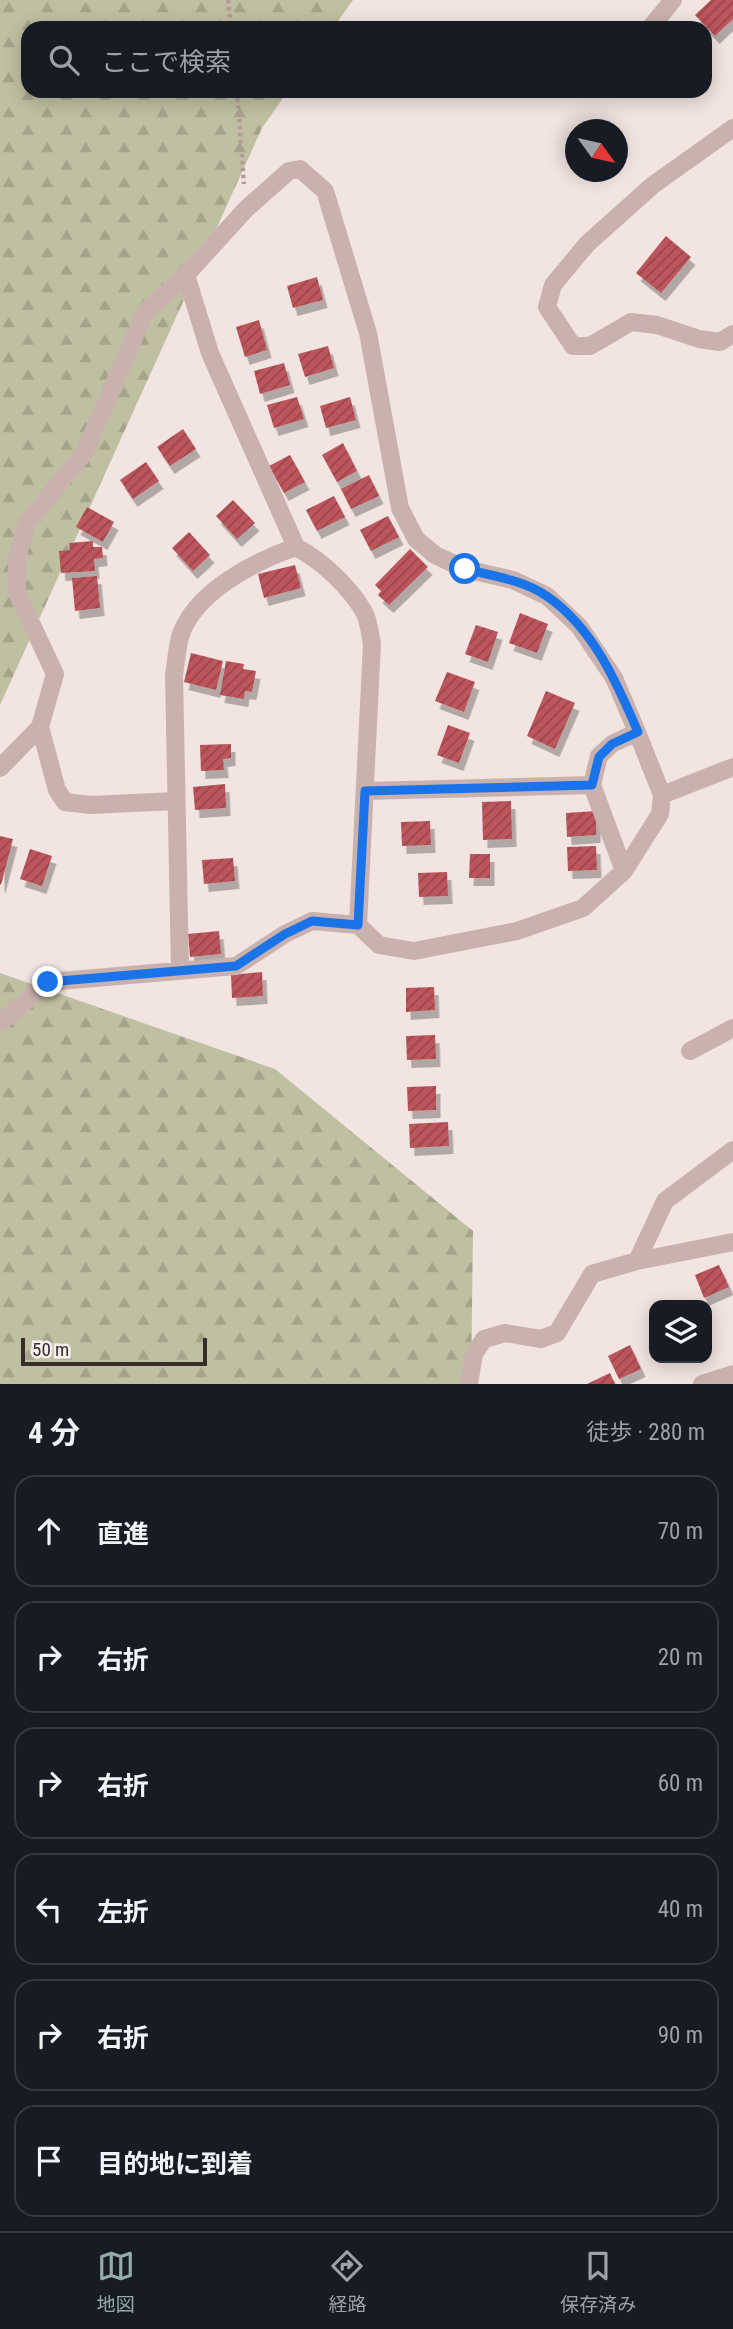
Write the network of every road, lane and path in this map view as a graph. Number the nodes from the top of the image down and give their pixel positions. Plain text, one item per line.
1 (228, 0) edge
2 (673, 0) edge
3 (230, 21) edge
4 (656, 21) edge
5 (238, 98) edge
6 (733, 128) edge
7 (246, 209) junction
8 (186, 275) junction
9 (733, 334) edge
10 (296, 547) junction
11 (40, 727) junction
12 (638, 732) junction
13 (733, 767) edge
14 (0, 768) edge
15 (592, 785) junction
16 (365, 791) junction
17 (662, 794) junction
18 (176, 801) junction
19 (624, 871) junction
20 (358, 925) junction
21 (180, 970) junction
22 (0, 1023) edge
23 (733, 1028) edge
24 (690, 1051) dead end
25 (733, 1150) edge
26 (733, 1242) edge
27 (636, 1261) junction
28 (733, 1374) edge
29 (469, 1384) edge
30 (702, 1384) edge

1 - 3 path
2 - 4 street
5 - 7 path
6 - 9 street
7 - 8 street
7 - 12 street
8 - 10 street
8 - 11 street
10 - 16 street
10 - 18 street
11 - 14 street
11 - 18 street
12 - 15 street
12 - 17 street
13 - 17 street
15 - 16 street
15 - 19 street
16 - 20 street
17 - 19 street
18 - 21 street
19 - 20 street
20 - 21 street
21 - 22 street
23 - 24 street
25 - 27 street
26 - 27 street
27 - 29 street
28 - 30 street

